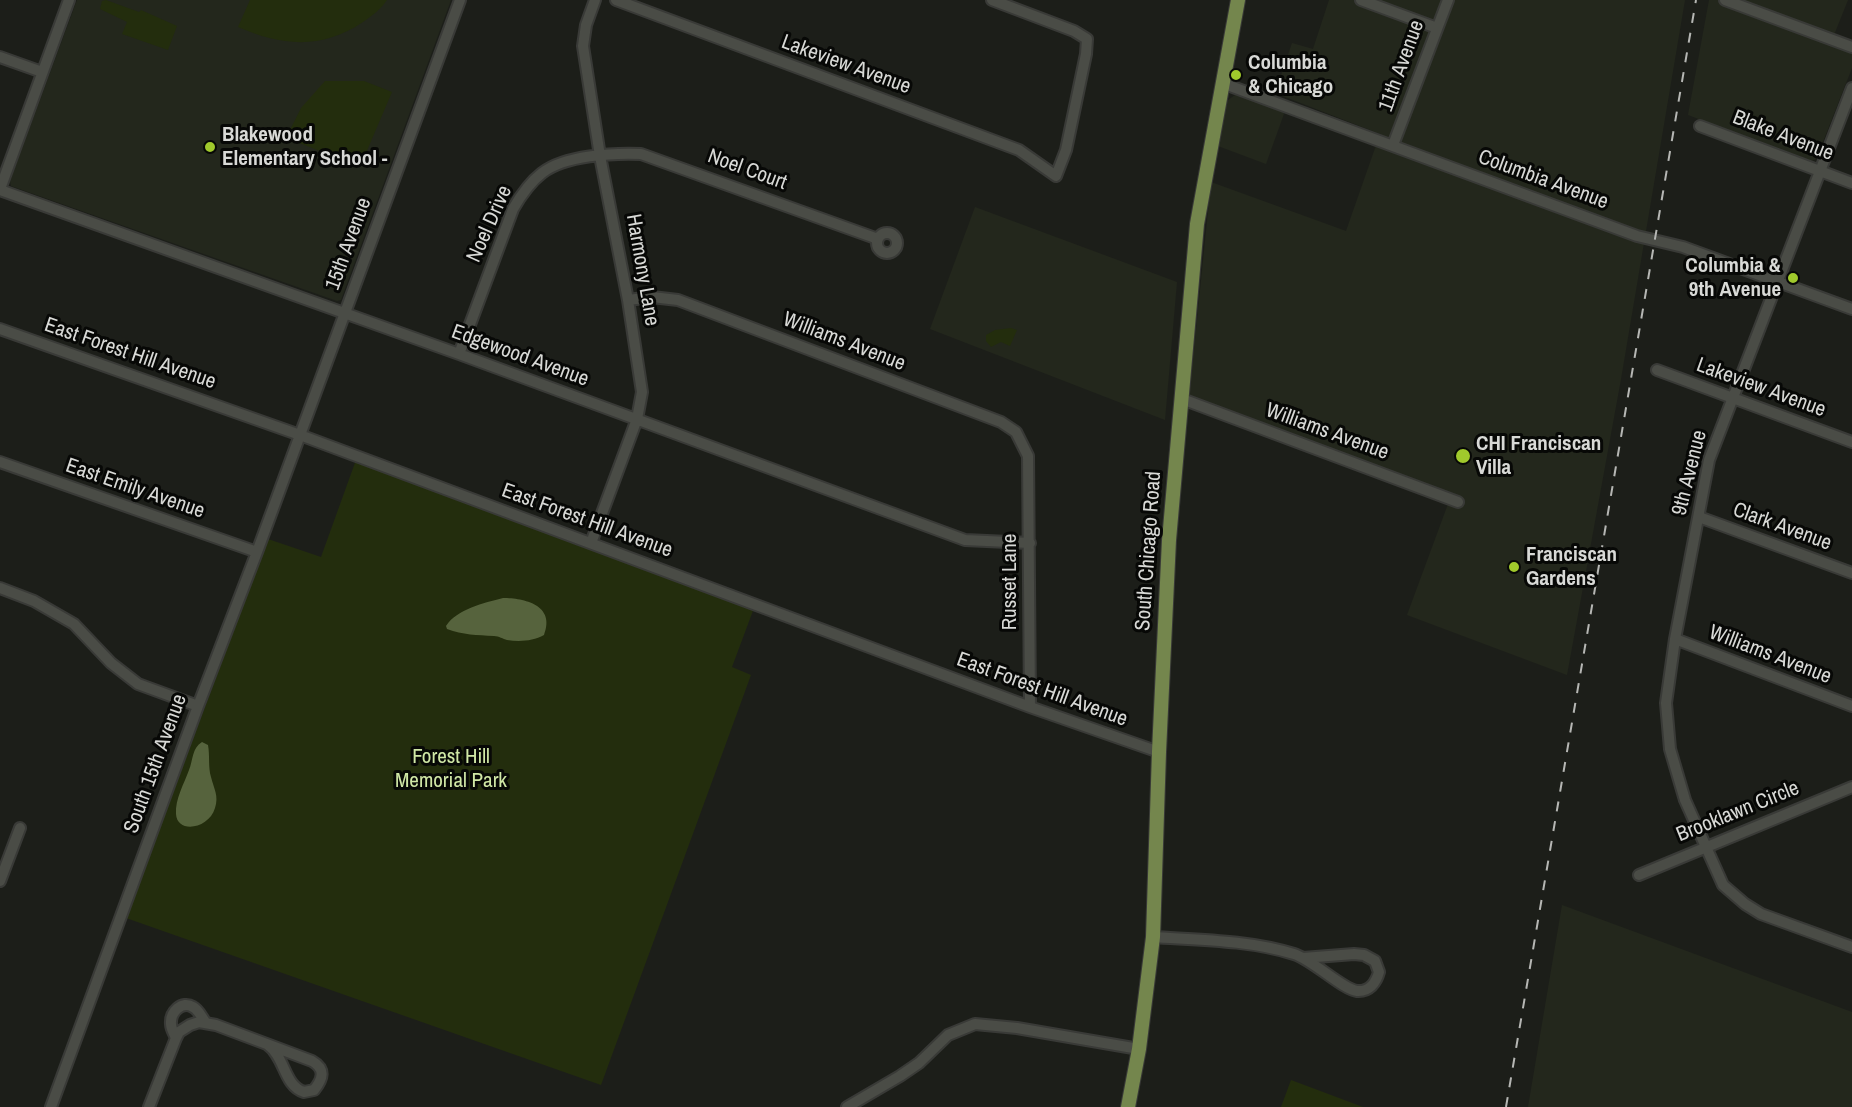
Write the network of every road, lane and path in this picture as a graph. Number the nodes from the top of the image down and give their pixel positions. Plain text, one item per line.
1 (69, 0) edge
2 (460, 0) edge
3 (595, 0) edge
4 (616, 0) edge
5 (992, 0) edge
6 (1238, 0) edge
7 (1360, 0) edge
8 (1448, 0) edge
9 (1725, 0) edge
10 (1437, 28) junction
11 (1852, 47) edge
12 (0, 57) edge
13 (42, 72) junction
14 (1222, 83) junction
15 (1852, 88) edge
16 (1700, 126) dead end
17 (1394, 145) junction
18 (600, 156) junction
19 (1820, 171) junction
20 (1852, 183) edge
21 (0, 190) edge
22 (878, 239) dead end
23 (1778, 282) junction
24 (628, 300) junction
25 (1852, 309) edge
26 (345, 313) junction
27 (0, 330) edge
28 (459, 354) junction
29 (1657, 370) dead end
30 (1182, 399) junction
31 (1732, 399) junction
32 (637, 419) junction
33 (300, 435) junction
34 (1852, 442) edge
35 (1028, 456) joint
36 (0, 462) edge
37 (1458, 502) dead end
38 (1699, 517) junction
39 (591, 543) junction
40 (1030, 543) junction
41 (257, 552) junction
42 (1852, 573) edge
43 (0, 588) edge
44 (1675, 639) junction
45 (198, 706) junction
46 (1852, 706) edge
47 (1030, 707) junction
48 (1159, 752) junction
49 (1852, 787) edge
50 (20, 828) dead end
51 (1705, 847) junction
52 (1639, 875) dead end
53 (0, 881) edge
54 (1153, 937) junction
55 (1852, 947) edge
56 (1304, 958) junction
57 (206, 1023) junction
58 (176, 1038) junction
59 (268, 1045) junction
60 (1139, 1049) junction
61 (56, 1106) edge
62 (149, 1107) edge
63 (848, 1107) edge
64 (1128, 1107) edge

1 - 13 street
2 - 26 street, 15th Avenue
3 - 18 street, Harmony Lane
4 - 5 street, Lakeview Avenue
6 - 14 main road, South Chicago Road
7 - 10 street
8 - 10 street, 11th Avenue
9 - 11 street
10 - 17 street, 11th Avenue
12 - 13 street
13 - 21 street
14 - 17 street, Columbia Avenue
14 - 30 main road, South Chicago Road
15 - 19 street, 9th Avenue
16 - 19 street, Blake Avenue
17 - 23 street, Columbia Avenue
18 - 22 street, Noel Court
18 - 24 street, Harmony Lane
18 - 28 street, Noel Drive
19 - 20 street, Blake Avenue
19 - 23 street, 9th Avenue
21 - 26 street, Edgewood Avenue
23 - 25 street, Columbia Avenue
23 - 31 street, 9th Avenue
24 - 32 street, Harmony Lane
24 - 35 street, Williams Avenue
26 - 28 street, Edgewood Avenue
26 - 33 street, 15th Avenue
27 - 33 street, East Forest Hill Avenue
28 - 32 street, Edgewood Avenue
29 - 31 street, Lakeview Avenue
30 - 37 street, Williams Avenue
30 - 48 main road, South Chicago Road
31 - 34 street, Lakeview Avenue
31 - 38 street, 9th Avenue
32 - 39 street, Harmony Lane
32 - 40 street, Edgewood Avenue
33 - 39 street, East Forest Hill Avenue
33 - 41 street, South 15th Avenue
35 - 40 street, Russet Lane
36 - 41 street, East Emily Avenue
38 - 42 street, Clark Avenue
38 - 44 street, 9th Avenue
39 - 47 street, East Forest Hill Avenue
40 - 47 street, Russet Lane
41 - 45 street, South 15th Avenue
43 - 45 street
44 - 46 street, Williams Avenue
44 - 51 street, 9th Avenue
45 - 61 street, South 15th Avenue
47 - 48 street, East Forest Hill Avenue
48 - 54 main road, South Chicago Road
49 - 51 street, Brooklawn Circle
50 - 53 street
51 - 52 street, Brooklawn Circle
51 - 55 street
54 - 56 street
54 - 60 main road, South Chicago Road
56 - 56 street
57 - 58 street
57 - 58 street
57 - 59 street
58 - 62 street
59 - 59 street
60 - 63 street
60 - 64 main road, South Chicago Road

